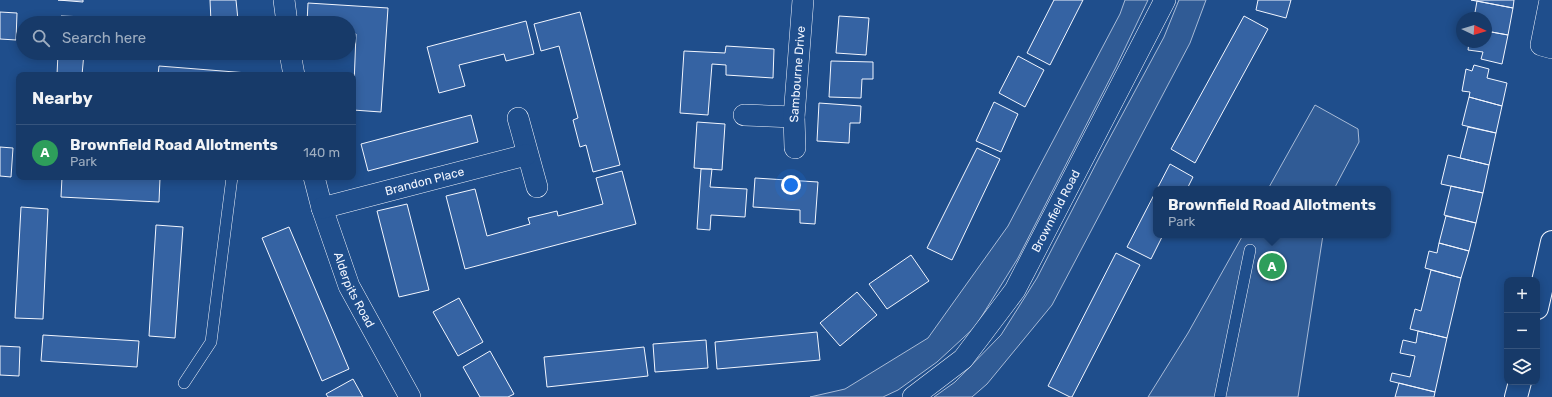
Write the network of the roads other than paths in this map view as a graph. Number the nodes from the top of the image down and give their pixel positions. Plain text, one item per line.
1 (284, 0) edge
2 (803, 0) edge
3 (1166, 0) edge
4 (1550, 0) edge
5 (286, 16) edge
6 (1552, 48) edge
7 (291, 60) edge
8 (293, 72) edge
9 (744, 115) dead end
10 (794, 117) junction
11 (518, 118) dead end
12 (795, 148) dead end
13 (526, 155) junction
14 (232, 180) edge
15 (315, 180) edge
16 (537, 187) dead end
17 (322, 208) junction
18 (1552, 242) edge
19 (1250, 250) dead end
20 (1540, 295) edge
21 (184, 383) dead end
22 (1519, 385) edge
23 (916, 396) edge
24 (410, 397) edge
25 (1220, 397) edge
26 (1516, 397) edge

1 - 5 street
2 - 10 street, Sambourne Drive
3 - 23 street, Brownfield Road
4 - 6 street
7 - 8 street
9 - 10 street
10 - 12 street, Sambourne Drive
11 - 13 street
13 - 16 street
13 - 17 street, Brandon Place
14 - 21 lane
15 - 17 street, Alderpits Road
17 - 24 street, Alderpits Road
18 - 20 main road
19 - 25 lane
22 - 26 main road

